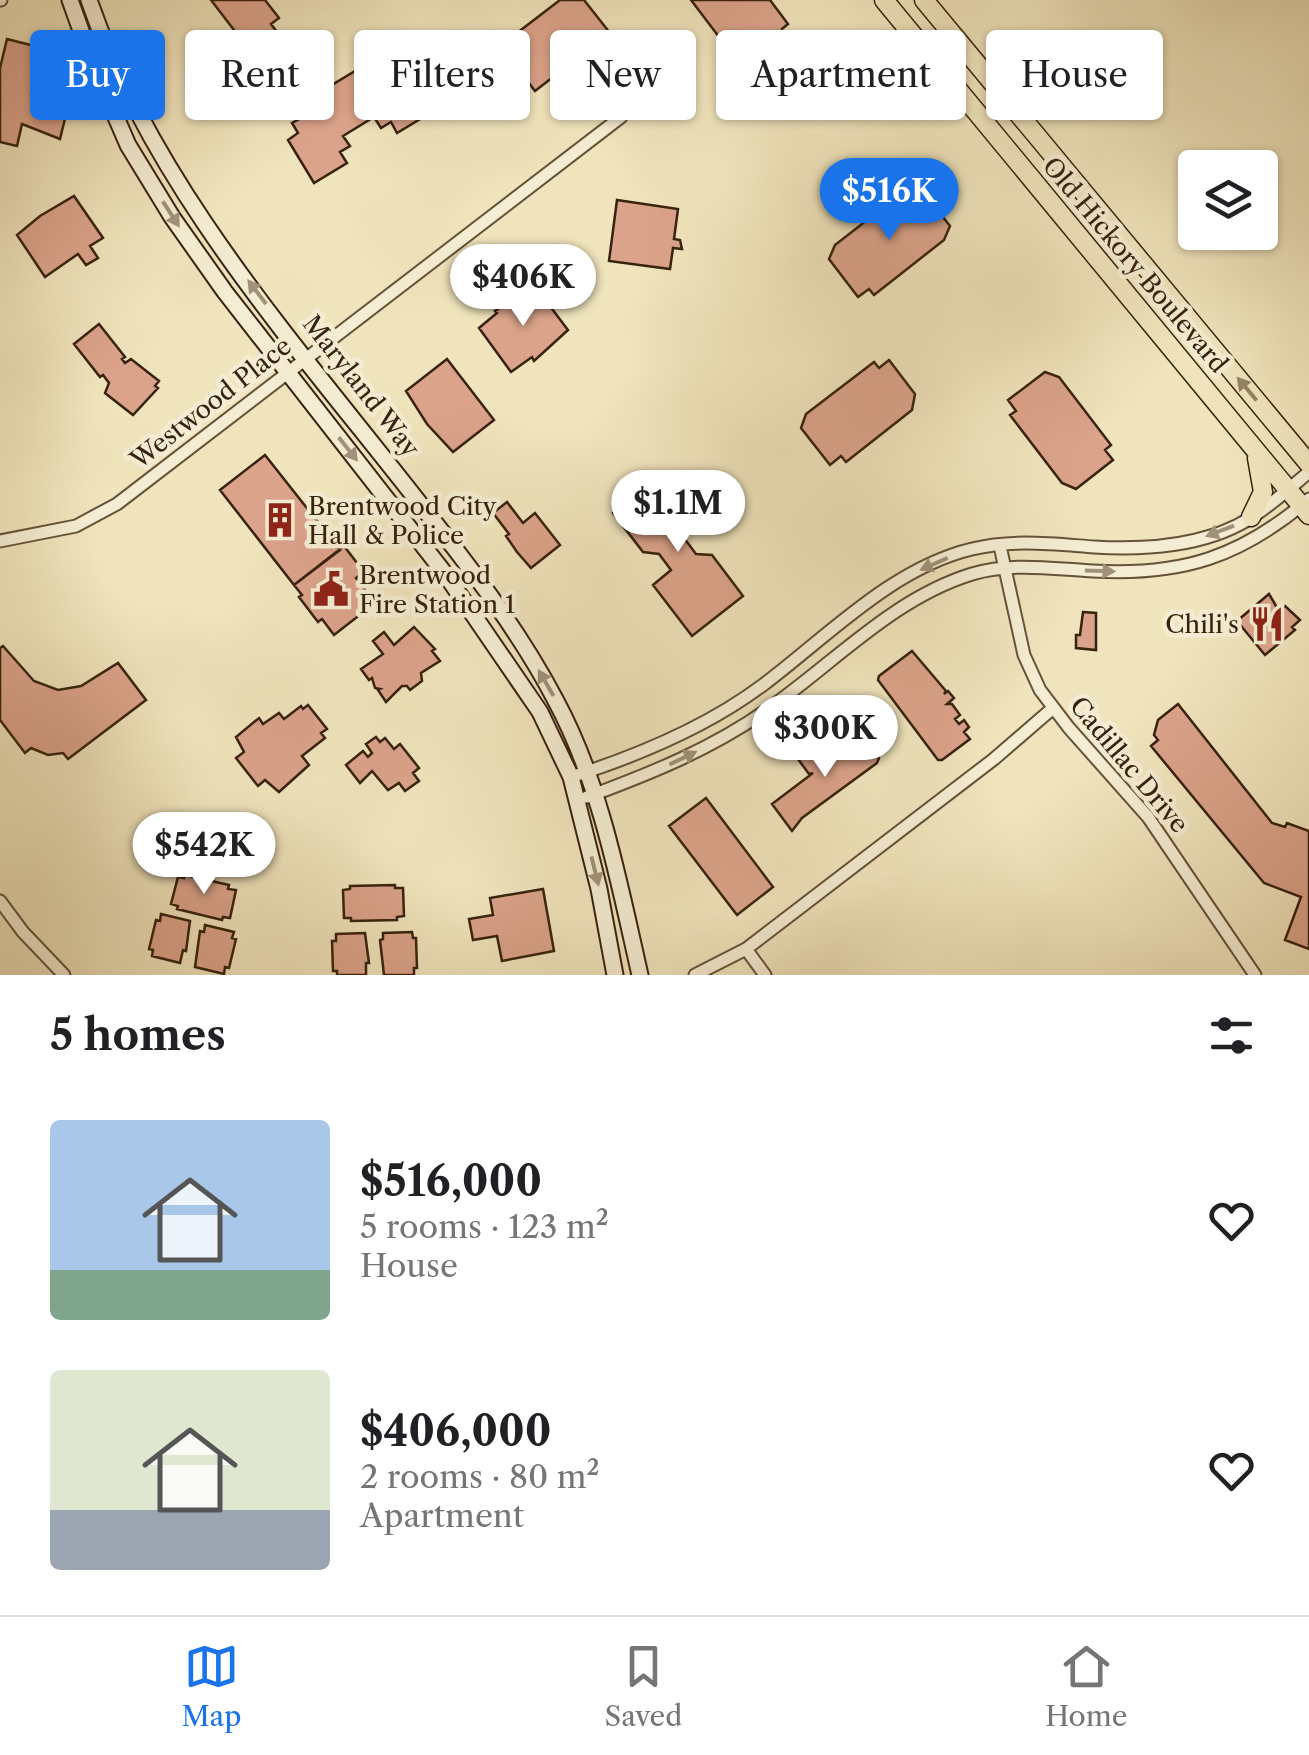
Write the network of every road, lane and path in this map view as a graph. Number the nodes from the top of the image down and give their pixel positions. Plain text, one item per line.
1 (70, 0) edge
2 (89, 0) edge
3 (884, 0) edge
4 (924, 0) edge
5 (616, 120) edge
6 (167, 163) junction
7 (146, 176) junction
8 (1076, 184) junction
9 (1052, 204) junction
10 (307, 358) junction
11 (288, 372) junction
12 (1254, 448) junction
13 (1309, 464) edge
14 (1309, 472) edge
15 (1288, 490) junction
16 (1306, 506) edge
17 (1251, 517) junction
18 (407, 527) junction
19 (439, 528) junction
20 (0, 541) edge
21 (1000, 546) junction
22 (1003, 568) junction
23 (874, 600) junction
24 (888, 618) junction
25 (1052, 708) junction
26 (587, 772) junction
27 (570, 776) junction
28 (593, 794) junction
29 (576, 801) junction
30 (0, 902) edge
31 (746, 949) junction
32 (64, 975) edge
33 (615, 975) edge
34 (640, 975) edge
35 (695, 975) edge
36 (765, 975) edge
37 (1255, 975) edge

1 - 7 main road, Maryland Way
2 - 6 main road, Maryland Way
3 - 9 main road, Old Hickory Boulevard
4 - 8 main road, Old Hickory Boulevard
5 - 10 street, Westwood Place
6 - 7 main road
10 -> 6 main road, Maryland Way
7 -> 11 main road, Maryland Way
8 - 9 main road
13 -> 8 main road, Old Hickory Boulevard
9 - 12 main road, Old Hickory Boulevard
10 - 11 street, Westwood Place
10 - 19 main road, Maryland Way
11 -> 18 main road, Maryland Way
11 - 20 street, Westwood Place
12 - 15 main road, Old Hickory Boulevard
12 - 17 main road
14 - 15 street
15 - 16 main road, Old Hickory Boulevard
15 - 17 street
22 -> 16 street
17 -> 21 street
18 - 19 main road
18 - 27 main road, Maryland Way
26 -> 19 main road, Maryland Way
21 - 22 street, Cadillac Drive
21 -> 23 street
22 - 24 street
22 - 25 street, Cadillac Drive
23 - 24 street
23 - 26 street
28 -> 24 street
25 - 31 street
25 - 37 street, Cadillac Drive
26 - 27 street
26 - 28 main road, Maryland Way
27 - 29 main road, Maryland Way
28 - 29 street
28 - 34 main road, Maryland Way
29 -> 33 main road, Maryland Way
30 - 32 street
31 - 35 street
31 - 36 street

